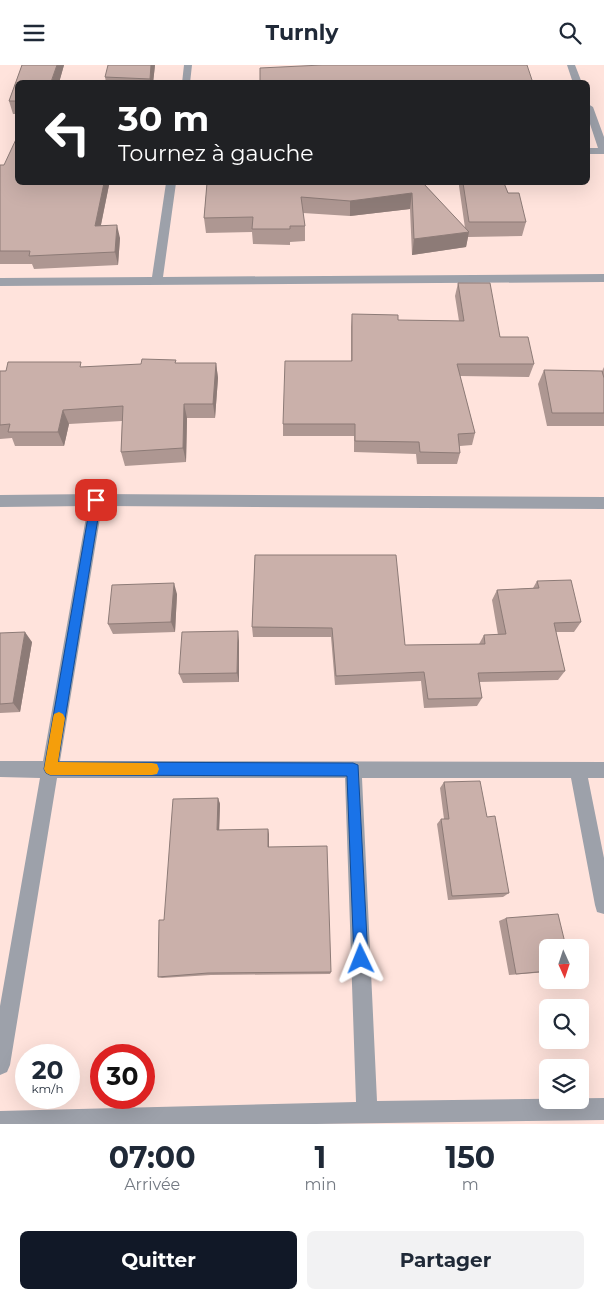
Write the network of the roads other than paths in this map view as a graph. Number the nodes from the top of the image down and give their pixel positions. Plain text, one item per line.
1 (188, 65) edge
2 (571, 65) edge
3 (186, 80) edge
4 (577, 80) edge
5 (590, 112) edge
6 (604, 150) edge
7 (590, 151) edge
8 (171, 185) edge
9 (604, 279) edge
10 (0, 282) edge
11 (157, 282) junction
12 (96, 500) junction
13 (0, 501) edge
14 (604, 503) edge
15 (0, 769) edge
16 (50, 769) junction
17 (353, 769) junction
18 (578, 769) junction
19 (604, 770) edge
20 (604, 905) edge
21 (0, 1065) edge
22 (604, 1109) edge
23 (367, 1112) junction
24 (0, 1122) edge

1 - 3 street
2 - 4 street
5 - 6 street
6 - 7 street
8 - 11 street
9 - 11 street
10 - 11 street
12 - 13 street
12 - 14 street
12 - 16 street
15 - 16 street
16 - 17 street
16 - 21 street
17 - 18 street
17 - 23 street
18 - 19 street
18 - 20 street
22 - 23 street
23 - 24 street

